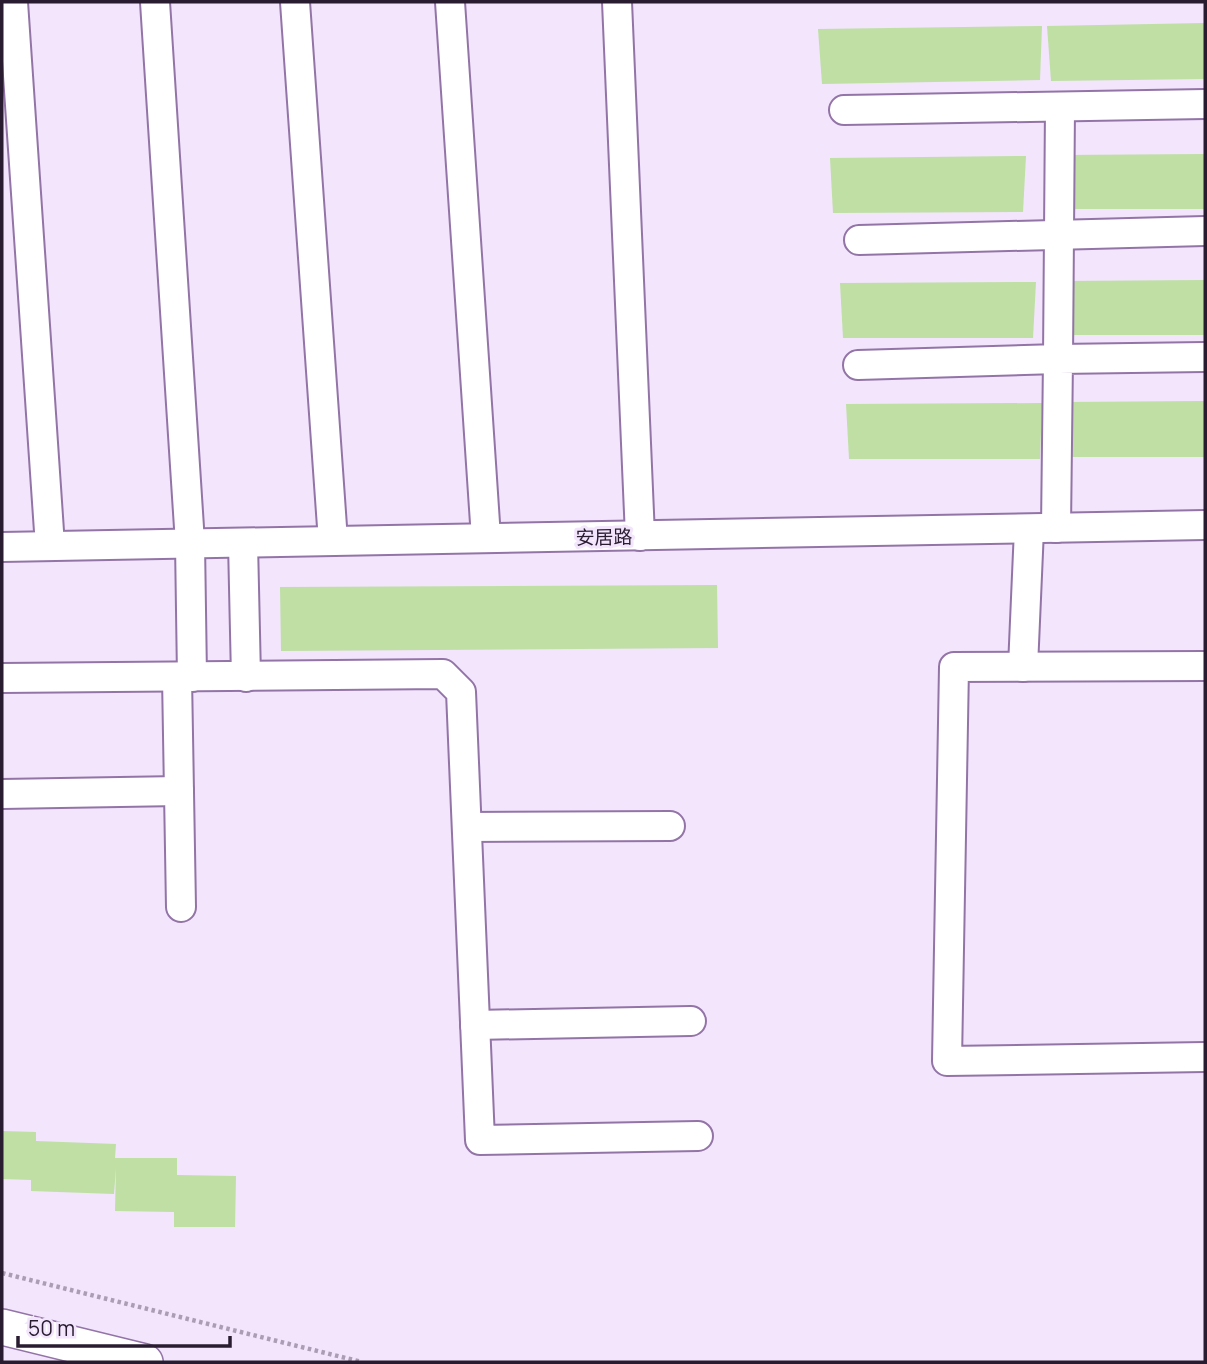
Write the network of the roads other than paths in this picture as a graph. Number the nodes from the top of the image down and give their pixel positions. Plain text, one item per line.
1 (13, 2) edge
2 (155, 2) edge
3 (295, 2) edge
4 (450, 2) edge
5 (617, 2) edge
6 (1205, 104) edge
7 (1060, 107) junction
8 (844, 110) dead end
9 (1205, 230) edge
10 (1059, 234) junction
11 (859, 240) dead end
12 (1205, 357) edge
13 (1058, 359) junction
14 (858, 365) dead end
15 (1205, 525) edge
16 (1042, 528) junction
17 (640, 536) junction
18 (486, 538) junction
19 (333, 541) junction
20 (243, 542) junction
21 (190, 543) junction
22 (50, 546) junction
23 (2, 547) edge
24 (1205, 666) edge
25 (1023, 667) junction
26 (184, 677) junction
27 (246, 677) junction
28 (2, 678) edge
29 (179, 791) junction
30 (2, 794) edge
31 (670, 826) dead end
32 (467, 827) junction
33 (181, 906) dead end
34 (691, 1021) dead end
35 (475, 1025) junction
36 (1205, 1057) edge
37 (698, 1136) dead end
38 (2, 1326) edge
39 (145, 1362) edge

1 - 22 street
2 - 21 street
3 - 19 street
4 - 18 street
5 - 17 street
6 - 7 street
7 - 8 street
7 - 10 street
9 - 10 street
10 - 11 street
10 - 13 street
12 - 13 street
13 - 14 street
13 - 16 street
15 - 16 street, 安居路
16 - 17 street, 安居路
16 - 25 street
17 - 18 street, 安居路
18 - 19 street, 安居路
19 - 20 street, 安居路
20 - 21 street, 安居路
20 - 27 street
21 - 22 street, 安居路
21 - 26 street
22 - 23 street, 安居路
24 - 25 street
25 - 36 street
26 - 27 street
26 - 28 street
26 - 29 street
27 - 32 street
29 - 30 street
29 - 33 street
31 - 32 street
32 - 35 street
34 - 35 street
35 - 37 street
38 - 39 main road

